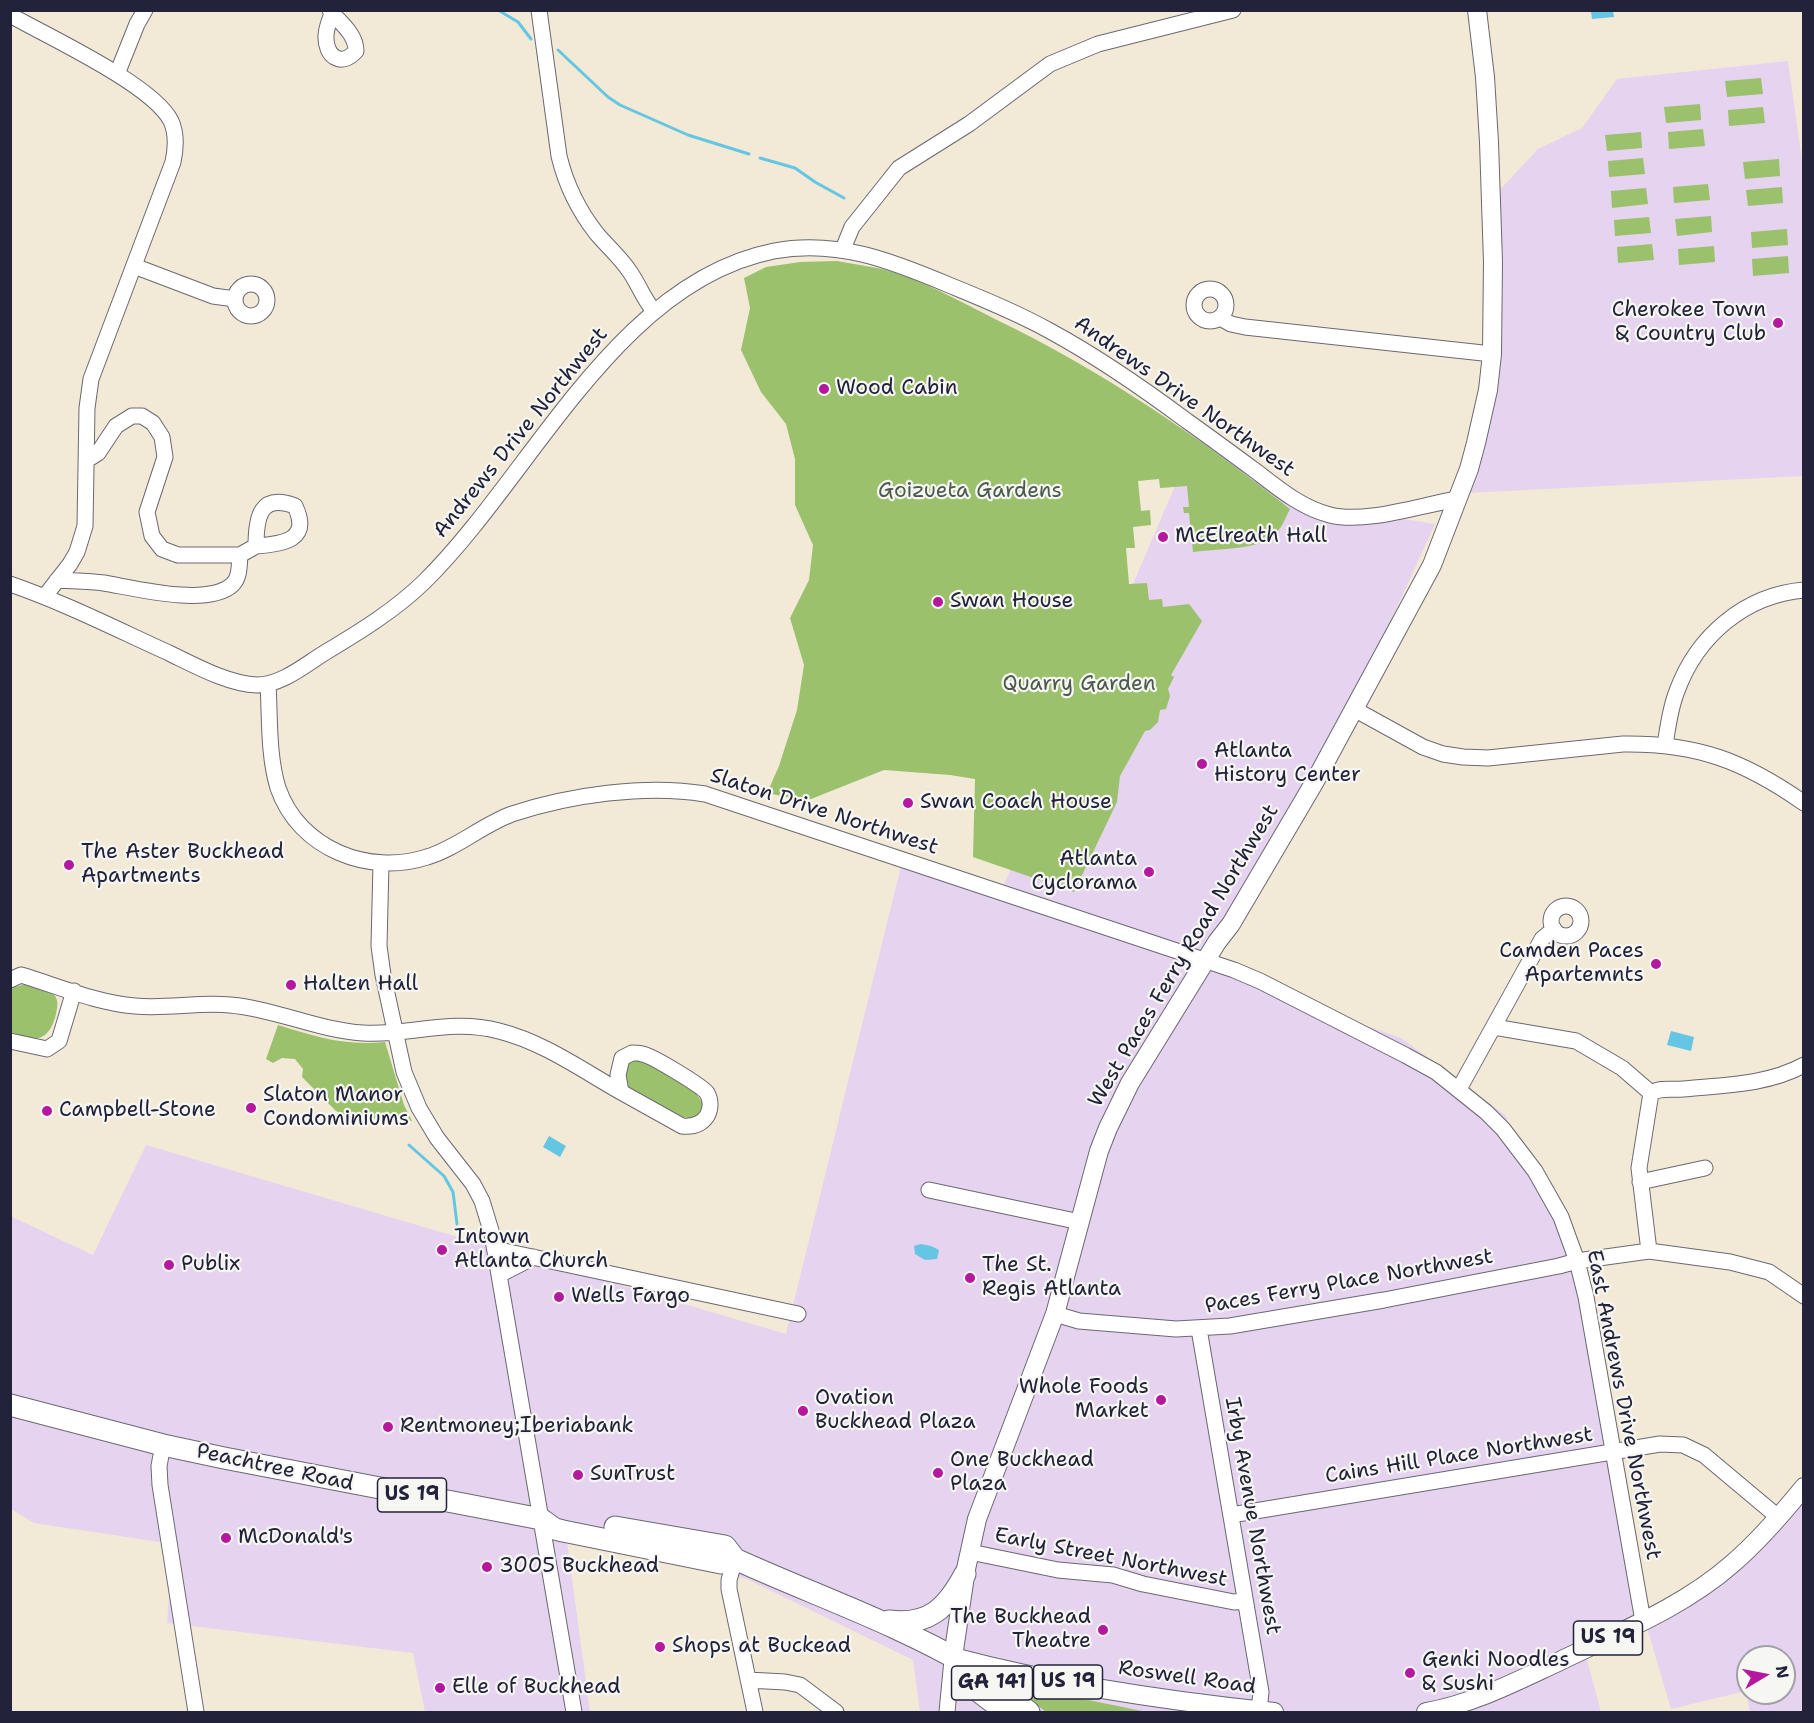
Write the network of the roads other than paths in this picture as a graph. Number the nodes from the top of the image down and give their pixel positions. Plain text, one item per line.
1 (145, 10) edge
2 (539, 10) edge
3 (1233, 10) edge
4 (1477, 10) edge
5 (10, 15) edge
6 (117, 74) junction
7 (843, 249) junction
8 (134, 266) junction
9 (235, 299) dead end
10 (654, 312) junction
11 (1220, 318) dead end
12 (1491, 354) junction
13 (87, 460) junction
14 (1458, 499) junction
15 (256, 546) dead end
16 (240, 555) junction
17 (57, 580) junction
18 (10, 584) edge
19 (1803, 590) edge
20 (45, 596) junction
21 (268, 684) junction
22 (1354, 709) junction
23 (1665, 745) junction
24 (1803, 803) edge
25 (381, 864) junction
26 (1554, 929) dead end
27 (1206, 960) junction
28 (10, 980) edge
29 (74, 991) junction
30 (1494, 1027) junction
31 (395, 1031) junction
32 (10, 1041) edge
33 (622, 1058) junction
34 (1803, 1065) edge
35 (593, 1076) junction
36 (1459, 1089) junction
37 (621, 1092) junction
38 (1651, 1093) junction
39 (1705, 1168) dead end
40 (1640, 1182) junction
41 (929, 1190) dead end
42 (1080, 1222) junction
43 (495, 1248) junction
44 (1649, 1251) junction
45 (534, 1257) junction
46 (1577, 1261) junction
47 (499, 1275) junction
48 (1803, 1296) edge
49 (798, 1314) dead end
50 (1055, 1314) junction
51 (1199, 1329) junction
52 (10, 1405) edge
53 (164, 1445) junction
54 (1613, 1452) junction
55 (1803, 1487) edge
56 (1231, 1515) junction
57 (1778, 1517) junction
58 (541, 1519) junction
59 (970, 1552) junction
60 (735, 1560) junction
61 (965, 1574) junction
62 (1245, 1601) junction
63 (876, 1619) junction
64 (1643, 1621) junction
65 (953, 1657) junction
66 (748, 1680) junction
67 (1157, 1705) edge
68 (1267, 1712) edge
69 (196, 1713) edge
70 (574, 1713) edge
71 (755, 1713) edge
72 (837, 1713) edge
73 (947, 1713) edge
74 (1005, 1713) edge
75 (1029, 1713) edge
76 (1426, 1713) edge

1 - 6 street
2 - 10 street
3 - 7 street
4 - 12 main road, West Paces Ferry Road Northwest
5 - 6 street
6 - 8 street
7 - 10 street, Andrews Drive Northwest
7 - 14 street, Andrews Drive Northwest
8 - 9 street
8 - 13 street
10 - 21 street, Andrews Drive Northwest
11 - 12 street
12 - 14 main road, West Paces Ferry Road Northwest
13 - 16 street
13 - 17 street
14 - 22 main road, West Paces Ferry Road Northwest
15 - 16 street
16 - 17 street
17 - 20 street
18 - 20 street
19 - 23 street
20 - 21 street
21 - 25 street, Slaton Drive Northwest
22 - 23 street
22 - 27 main road, West Paces Ferry Road Northwest
23 - 24 street
25 - 27 street, Slaton Drive Northwest
25 - 31 street
26 - 30 street
27 - 36 street, East Andrews Drive Northwest
27 - 42 main road, West Paces Ferry Road Northwest
28 - 29 street
29 - 31 street
29 - 32 street
30 - 36 street
30 - 38 street
31 - 35 street
31 - 43 street
33 - 35 street
33 - 37 street
33 - 37 street
34 - 38 street
35 - 37 street
36 - 46 street, East Andrews Drive Northwest
38 - 40 street
39 - 40 street
40 - 44 street
41 - 42 street
42 - 50 main road, West Paces Ferry Road Northwest
43 - 45 street
43 - 47 street
44 - 46 street, Paces Ferry Place Northwest
44 - 48 street, Paces Ferry Place Northwest
45 - 47 street
45 - 49 street
46 - 51 street, Paces Ferry Place Northwest
46 - 54 street, East Andrews Drive Northwest
47 - 58 street
50 - 51 street, Paces Ferry Place Northwest
50 - 59 main road, West Paces Ferry Road Northwest
51 - 56 street, Irby Avenue Northwest
52 - 53 highway, Peachtree Road / US 19
53 - 58 highway, Peachtree Road / US 19
53 - 69 street
54 - 56 street, Cains Hill Place Northwest
54 - 57 street, Cains Hill Place Northwest
54 - 64 street, East Andrews Drive Northwest
55 - 57 main road, US 19
56 - 62 street, Irby Avenue Northwest
57 - 64 main road, US 19
58 - 60 highway, US 19
58 - 70 street
59 - 61 main road, West Paces Ferry Road Northwest
59 - 62 street, Early Street Northwest
60 - 63 highway, US 19
60 - 66 street
61 - 63 highway
61 - 65 main road, West Paces Ferry Road Northwest
62 - 68 street, Irby Avenue Northwest
63 - 65 highway, US 19
64 - 76 main road, US 19
65 - 67 main road, Roswell Road / US 19
65 - 73 street
65 - 74 highway, GA 141
65 - 75 highway, GA 141
66 - 71 street
66 - 72 street
67 - 68 main road, Roswell Road / US 19

